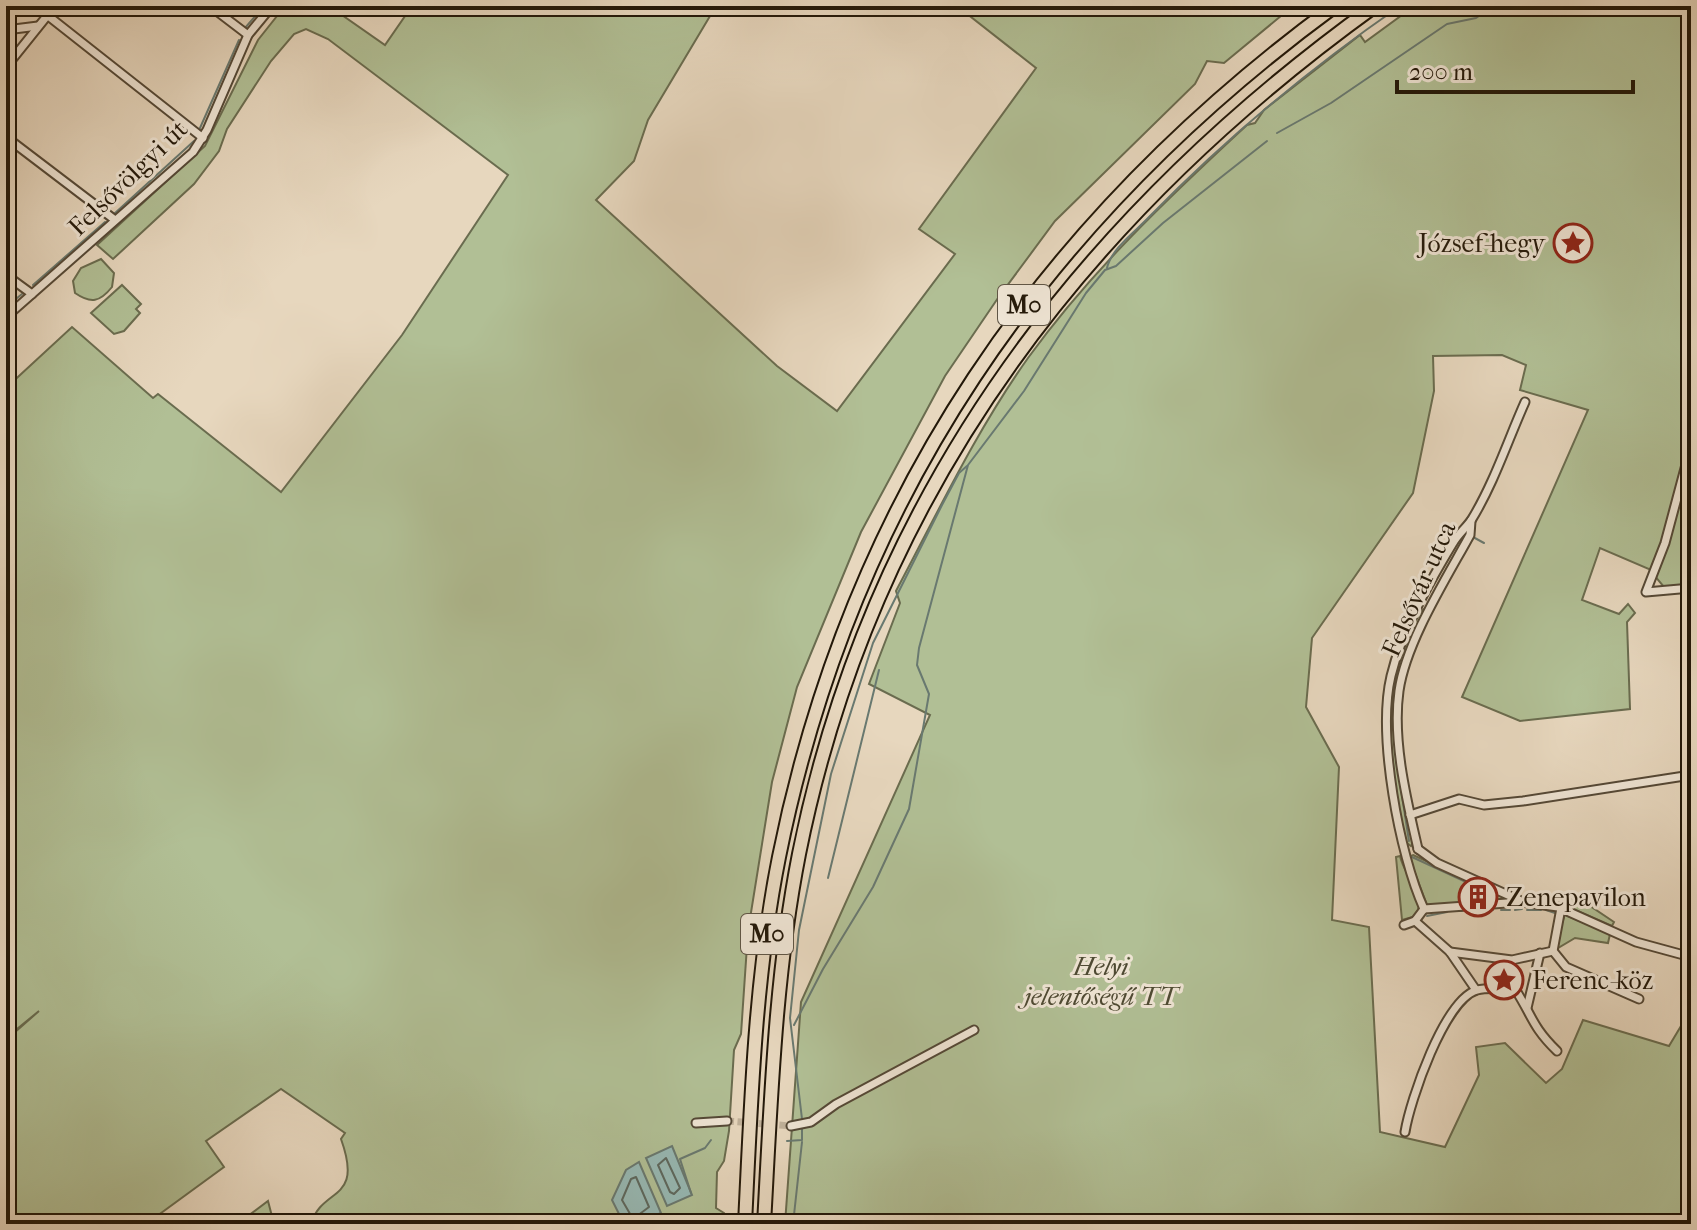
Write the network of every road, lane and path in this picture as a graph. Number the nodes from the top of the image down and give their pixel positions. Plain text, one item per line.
1 (55, 6) edge
2 (210, 6) edge
3 (272, 6) edge
4 (1335, 6) edge
5 (1375, 6) edge
6 (47, 15) junction
7 (38, 26) junction
8 (6, 30) edge
9 (248, 35) junction
10 (6, 67) edge
11 (6, 137) edge
12 (203, 138) junction
13 (115, 220) junction
14 (6, 275) edge
15 (32, 294) junction
16 (6, 317) edge
17 (1525, 402) dead end
18 (1688, 457) dead end
19 (1472, 519) junction
20 (1691, 588) edge
21 (1691, 775) edge
22 (1410, 815) junction
23 (1408, 852) junction
24 (1521, 902) junction
25 (1561, 908) junction
26 (1424, 909) junction
27 (1415, 921) junction
28 (1404, 925) dead end
29 (1553, 951) junction
30 (1450, 952) junction
31 (1540, 953) junction
32 (1691, 957) edge
33 (1476, 990) junction
34 (1639, 999) dead end
35 (1527, 1008) junction
36 (974, 1030) dead end
37 (1557, 1051) dead end
38 (727, 1121) tunnel mouth
39 (696, 1123) dead end
40 (799, 1125) tunnel mouth
41 (1405, 1132) dead end
42 (745, 1224) edge
43 (764, 1224) edge

1 - 6 street
2 - 9 street
3 - 9 street, Felsővölgyi út
4 - 42 highway, M0
5 - 43 highway, M0
6 - 7 street
6 - 12 street
7 - 8 street
7 - 10 street
9 - 12 street, Felsővölgyi út
11 - 13 street
12 - 13 street, Felsővölgyi út
13 - 15 street, Felsővölgyi út
14 - 15 street
15 - 16 street, Felsővölgyi út
17 - 19 street, Felsővár utca
18 - 20 street
19 - 22 street, Felsővár utca
19 - 23 street, Felsővár utca
21 - 22 street
22 - 23 street, Felsővár utca
23 - 24 street
23 - 26 street, Felsővár utca
24 - 25 street
24 - 26 street
25 - 29 street
25 - 32 street
26 - 27 street
27 - 28 street
27 - 30 street
29 - 31 street
29 - 34 street
30 - 31 street
30 - 33 street
31 - 35 street
33 - 35 street
33 - 41 street
35 - 37 street
36 - 40 street
38 - 39 street

